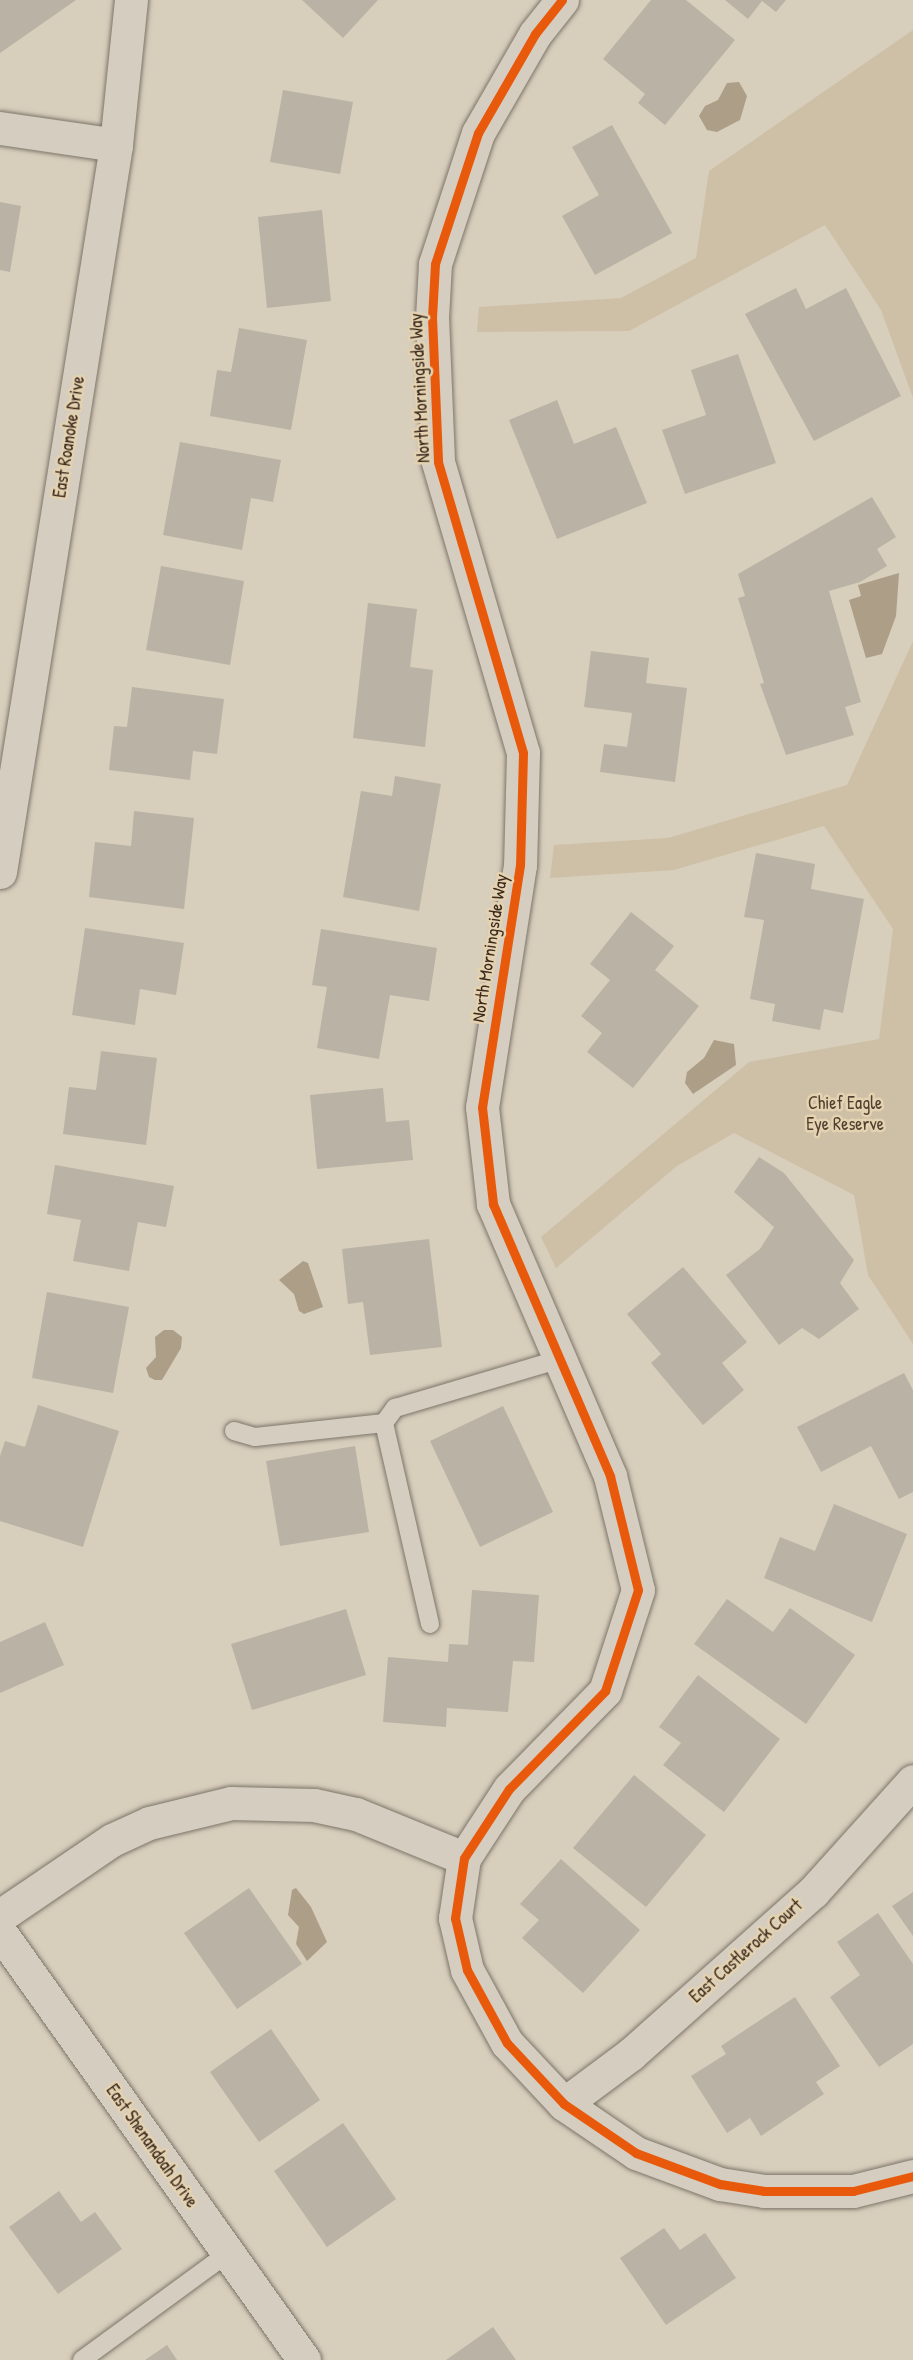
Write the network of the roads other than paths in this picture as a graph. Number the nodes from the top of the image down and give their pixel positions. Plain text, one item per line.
1 (131, 0) edge
2 (562, 0) edge
3 (0, 128) edge
4 (116, 146) junction
5 (0, 872) edge
6 (560, 1359) junction
7 (384, 1423) junction
8 (234, 1431) dead end
9 (430, 1624) dead end
10 (913, 1781) edge
11 (464, 1858) junction
12 (0, 1916) edge
13 (0, 1932) edge
14 (564, 2104) junction
15 (913, 2176) edge
16 (228, 2253) junction
17 (82, 2360) edge
18 (304, 2360) edge

1 - 4 street, East Roanoke Drive
2 - 6 street, North Morningside Way
3 - 4 street
4 - 5 street, East Roanoke Drive
6 - 7 lane
6 - 11 street, North Morningside Way
7 - 8 lane
7 - 9 lane
10 - 14 street, East Castlerock Court
11 - 12 street
11 - 14 street
13 - 16 street, East Shenandoah Drive
14 - 15 street
16 - 17 lane
16 - 18 street, East Shenandoah Drive

